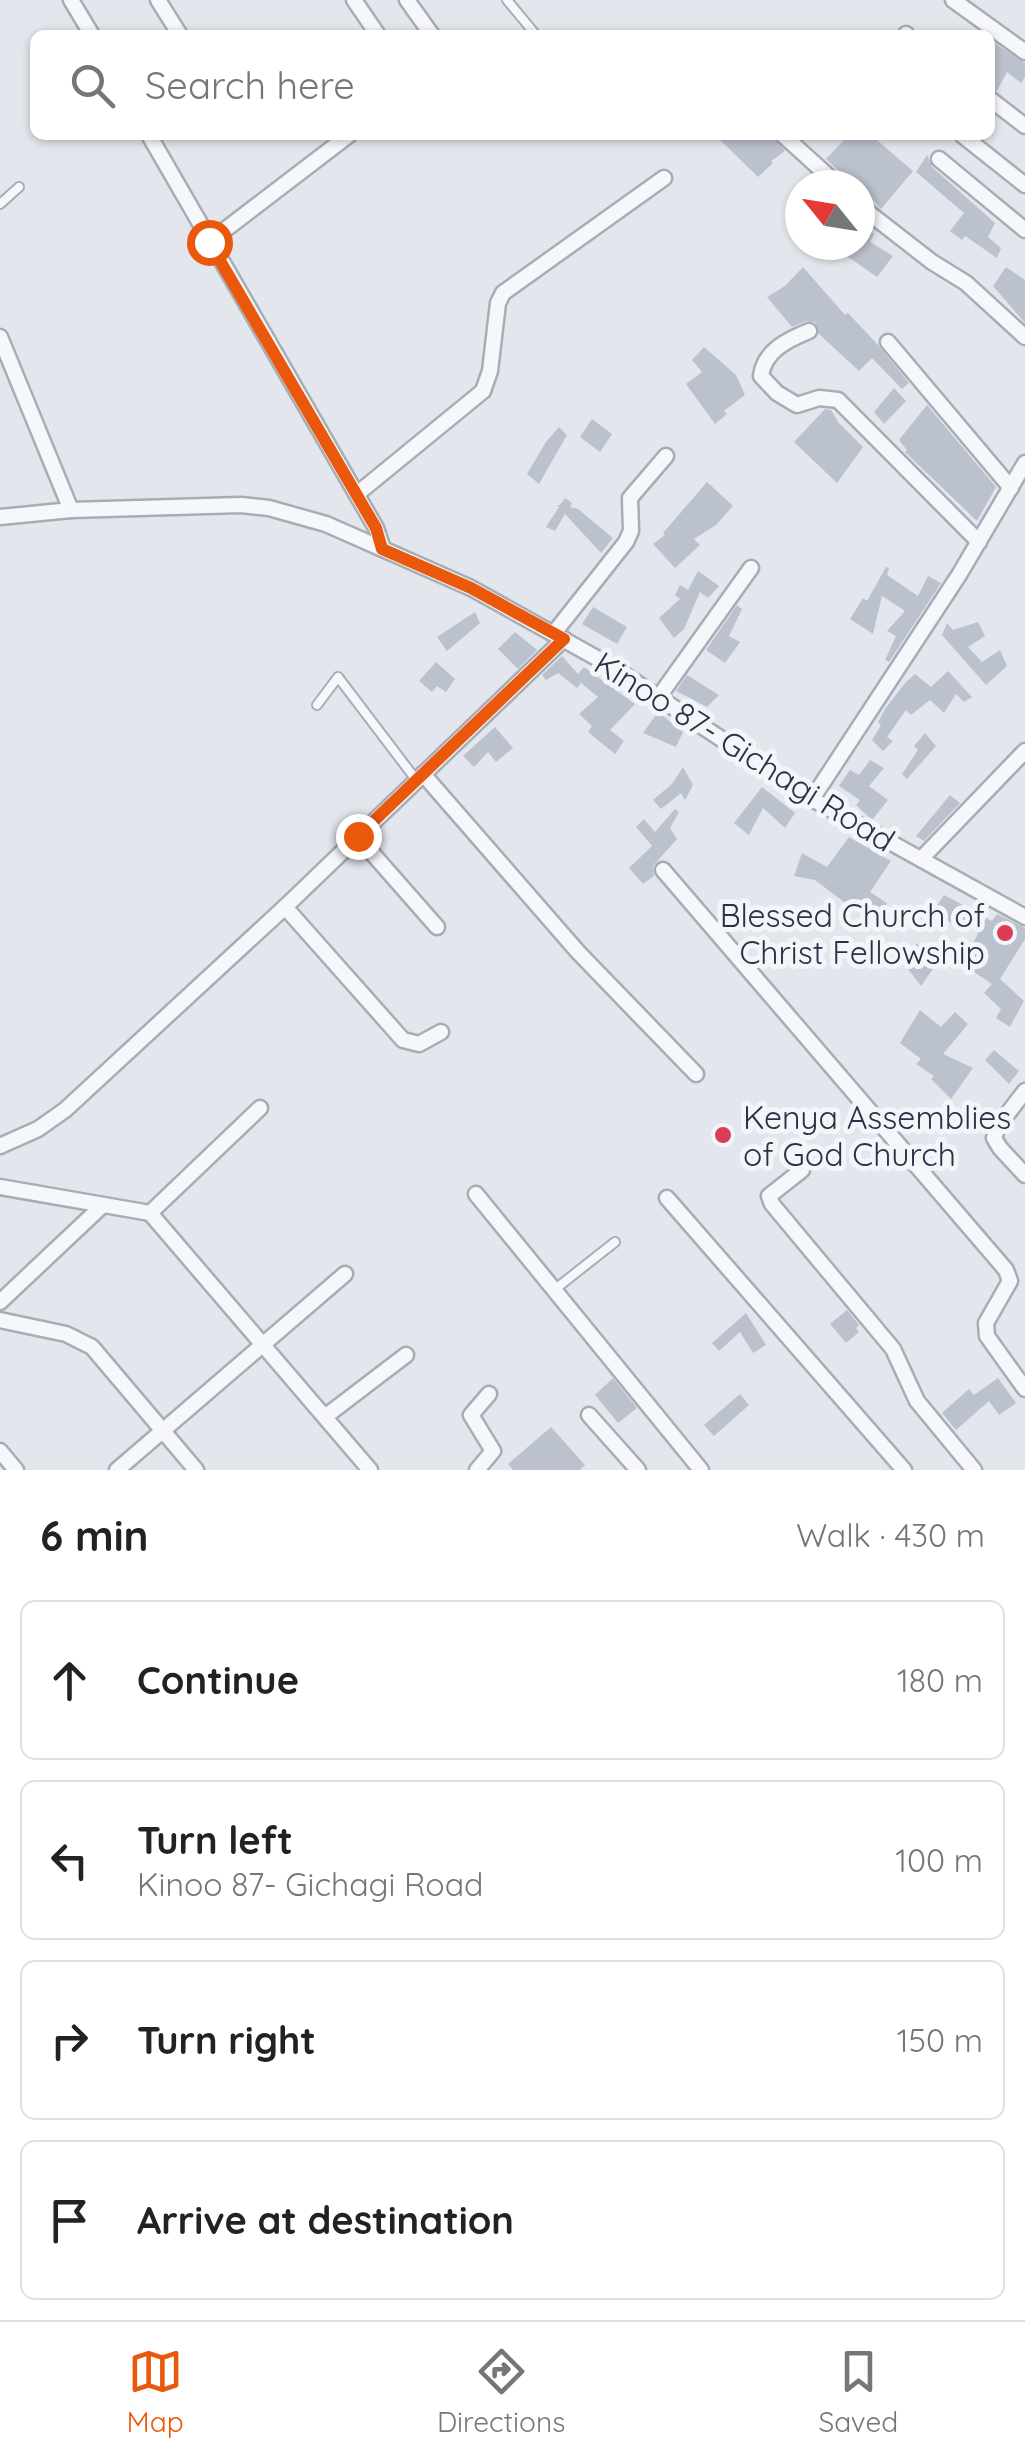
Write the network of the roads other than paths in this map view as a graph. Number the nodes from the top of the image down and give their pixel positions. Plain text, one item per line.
1 (71, 0) edge
2 (158, 0) edge
3 (354, 0) edge
4 (407, 0) edge
5 (507, 0) edge
6 (953, 0) edge
7 (89, 30) edge
8 (177, 30) edge
9 (375, 30) edge
10 (428, 30) edge
11 (532, 30) edge
12 (995, 30) edge
13 (995, 30) edge
14 (1025, 52) edge
15 (995, 103) edge
16 (1025, 126) edge
17 (153, 140) edge
18 (342, 140) edge
19 (789, 140) edge
20 (968, 140) edge
21 (939, 159) dead end
22 (822, 170) edge
23 (664, 178) dead end
24 (1025, 186) edge
25 (19, 187) dead end
26 (0, 204) edge
27 (875, 218) edge
28 (1025, 230) edge
29 (209, 242) junction
30 (808, 332) dead end
31 (0, 336) edge
32 (1025, 337) edge
33 (888, 342) dead end
34 (666, 456) dead end
35 (1025, 463) edge
36 (1011, 488) junction
37 (357, 494) junction
38 (71, 510) junction
39 (0, 517) edge
40 (979, 542) junction
41 (382, 549) junction
42 (751, 568) dead end
43 (559, 636) junction
44 (658, 698) junction
45 (317, 705) dead end
46 (1025, 751) edge
47 (420, 778) junction
48 (812, 800) junction
49 (358, 836) junction
50 (921, 859) junction
51 (663, 870) dead end
52 (284, 907) junction
53 (1025, 917) edge
54 (437, 927) dead end
55 (441, 1032) dead end
56 (696, 1074) dead end
57 (1025, 1090) edge
58 (260, 1108) dead end
59 (0, 1146) edge
60 (802, 1170) dead end
61 (1025, 1175) edge
62 (0, 1187) edge
63 (476, 1194) dead end
64 (667, 1198) dead end
65 (103, 1205) junction
66 (150, 1214) junction
67 (615, 1242) dead end
68 (345, 1274) dead end
69 (554, 1290) junction
70 (0, 1302) edge
71 (0, 1320) edge
72 (264, 1345) junction
73 (406, 1355) dead end
74 (1025, 1388) edge
75 (489, 1394) dead end
76 (589, 1415) dead end
77 (326, 1416) junction
78 (165, 1430) junction
79 (0, 1451) edge
80 (483, 1468) edge
81 (16, 1470) edge
82 (116, 1470) edge
83 (196, 1470) edge
84 (370, 1470) edge
85 (636, 1470) edge
86 (701, 1470) edge
87 (904, 1470) edge
88 (974, 1470) edge

1 - 7 street
2 - 8 street
3 - 9 street
4 - 10 street
5 - 11 lane
6 - 13 street
12 - 14 street
15 - 16 street
17 - 29 street
18 - 29 street
19 - 22 street
20 - 24 street
21 - 28 street
23 - 37 street
25 - 26 lane
27 - 32 street
29 - 37 street
30 - 40 street
31 - 38 street
33 - 36 street
34 - 43 street
35 - 36 street
36 - 40 street
37 - 41 street
38 - 39 street, Kinoo 87- Gichagi Road
38 - 41 street, Kinoo 87- Gichagi Road
40 - 48 street
41 - 43 street, Kinoo 87- Gichagi Road
42 - 44 street
43 - 44 street, Kinoo 87- Gichagi Road
43 - 47 street
44 - 48 street, Kinoo 87- Gichagi Road
45 - 47 lane
46 - 50 street
47 - 49 street
47 - 56 street
48 - 50 street, Kinoo 87- Gichagi Road
49 - 52 street
49 - 54 street
50 - 53 street, Kinoo 87- Gichagi Road
51 - 74 street
52 - 55 street
52 - 59 street
57 - 61 street
58 - 66 street
60 - 88 street
62 - 65 street
63 - 69 street
64 - 87 street
65 - 66 street
65 - 70 street
66 - 72 street
67 - 69 lane
68 - 72 street
69 - 86 street
71 - 78 street
72 - 77 street
72 - 78 street
73 - 77 street
75 - 80 street
76 - 85 street
77 - 84 street
78 - 82 street
78 - 83 street
79 - 81 street

